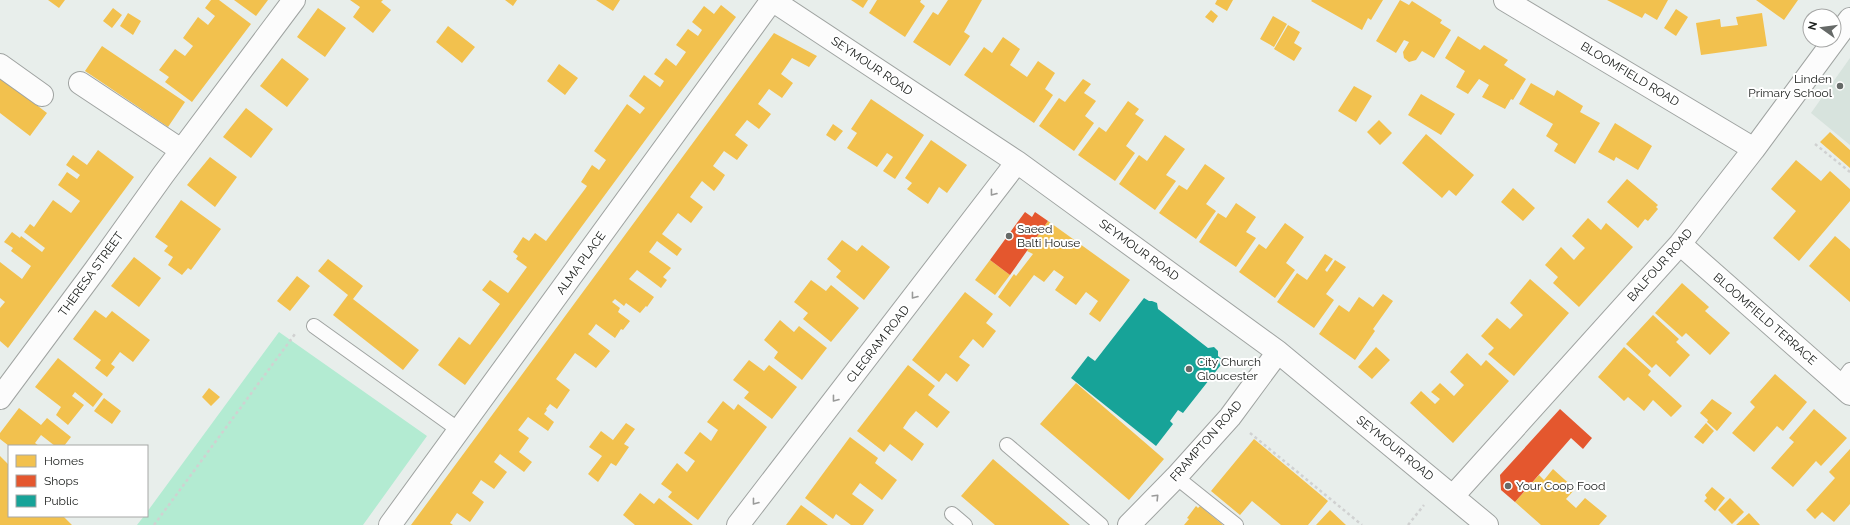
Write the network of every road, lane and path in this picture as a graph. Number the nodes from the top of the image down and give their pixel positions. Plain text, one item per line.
1 (294, 0) edge
2 (772, 0) edge
3 (1505, 0) edge
4 (1850, 19) edge
5 (0, 65) edge
6 (80, 83) dead end
7 (42, 95) dead end
8 (1815, 144) dead end
9 (1754, 149) junction
10 (181, 150) junction
11 (1017, 162) junction
12 (1850, 172) edge
13 (1680, 244) junction
14 (314, 326) joint
15 (1278, 352) junction
16 (1846, 383) edge
17 (1, 395) edge
18 (1230, 417) junction
19 (459, 430) junction
20 (1007, 446) dead end
21 (1176, 477) junction
22 (1453, 496) junction
23 (952, 514) dead end
24 (154, 525) edge
25 (390, 525) edge
26 (738, 525) edge
27 (965, 525) edge
28 (1101, 525) edge
29 (1129, 525) edge
30 (1236, 525) edge
31 (1362, 525) edge
32 (1487, 525) edge

1 - 10 street, THERESA STREET
2 - 11 street, SEYMOUR ROAD
2 - 19 street, ALMA PLACE
3 - 9 street, BLOOMFIELD ROAD
4 - 9 street, BALFOUR ROAD
5 - 7 street
6 - 10 street
8 - 12 path
9 - 13 street, BALFOUR ROAD
10 - 17 street, THERESA STREET
11 - 15 street, SEYMOUR ROAD
11 -> 26 street, CLEGRAM ROAD
13 - 16 street, BLOOMFIELD TERRACE
13 - 22 street, BALFOUR ROAD
14 - 19 lane
14 - 24 path
15 - 18 street, FRAMPTON ROAD
15 - 22 street, SEYMOUR ROAD
18 - 21 street, FRAMPTON ROAD
18 - 31 path
19 - 25 street, ALMA PLACE
20 - 28 lane
29 -> 21 street, FRAMPTON ROAD
21 - 30 lane
22 - 32 street, SEYMOUR ROAD
23 - 27 lane

